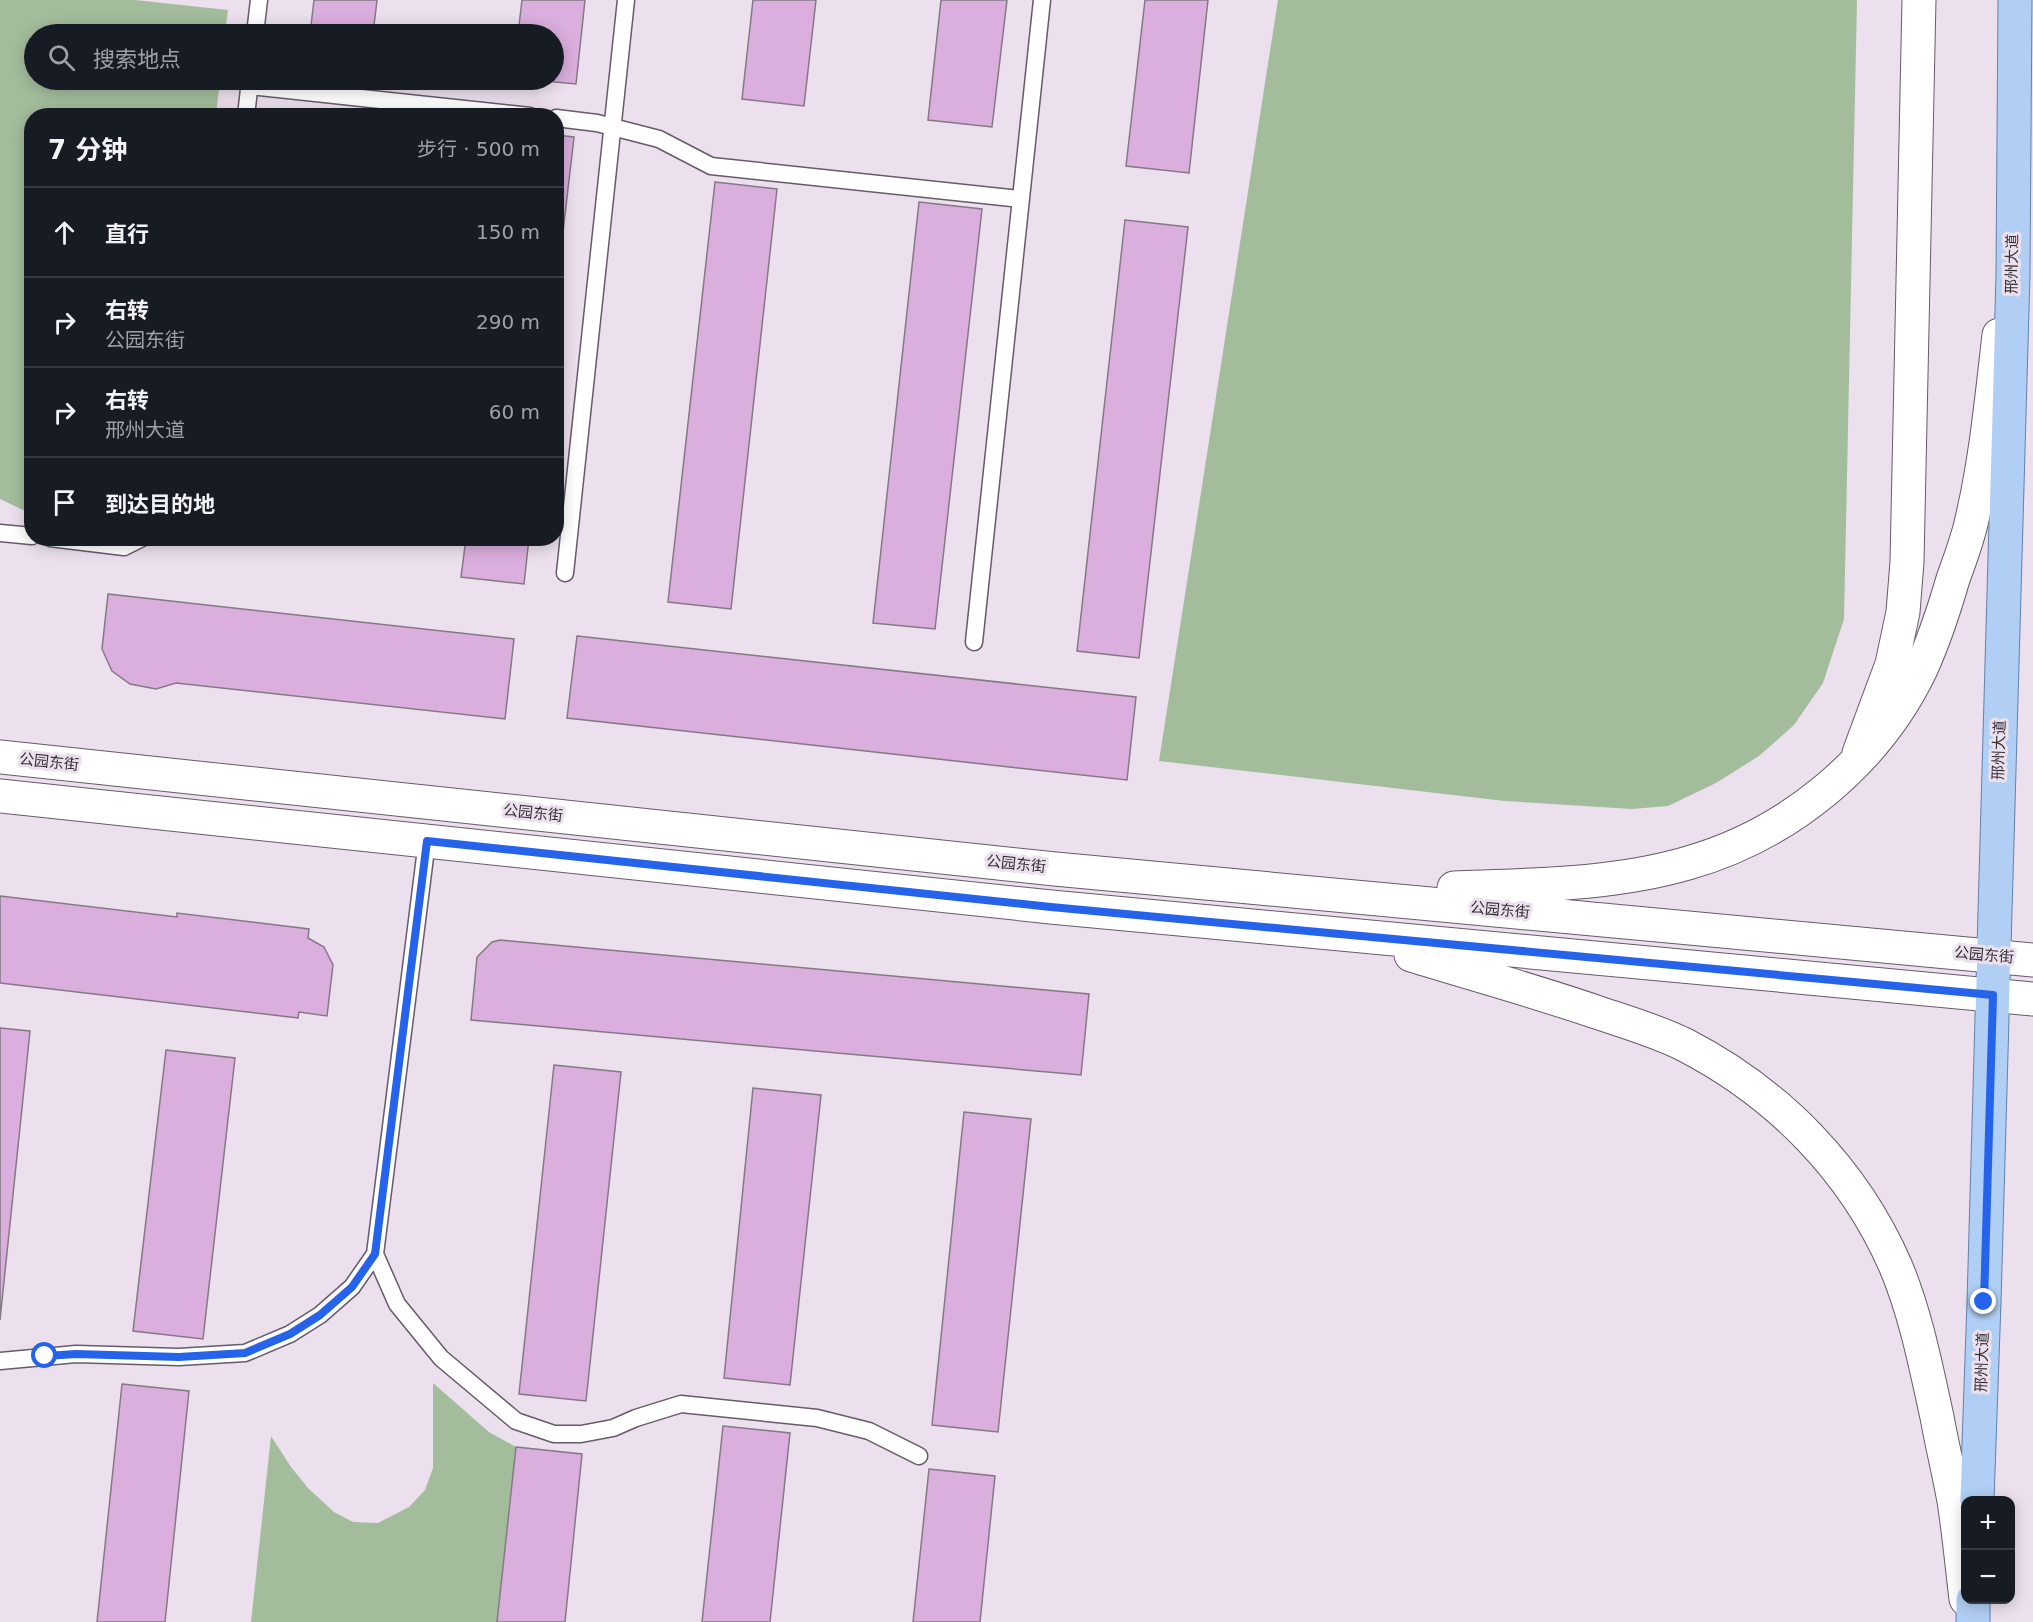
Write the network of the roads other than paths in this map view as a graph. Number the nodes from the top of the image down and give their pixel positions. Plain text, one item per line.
1 (259, 0) edge
2 (626, 0) edge
3 (1042, 0) edge
4 (1919, 0) edge
5 (2015, 0) edge
6 (256, 24) edge
7 (249, 90) edge
8 (309, 90) edge
9 (247, 108) edge
10 (462, 108) edge
11 (564, 119) edge
12 (612, 126) junction
13 (1022, 199) junction
14 (2013, 223) junction
15 (0, 533) edge
16 (24, 535) edge
17 (565, 573) dead end
18 (974, 642) dead end
19 (0, 757) edge
20 (1856, 760) junction
21 (0, 796) edge
22 (427, 841) junction
23 (1332, 894) junction
24 (1343, 934) junction
25 (1994, 956) junction
26 (2033, 960) edge
27 (1993, 995) junction
28 (2033, 999) edge
29 (375, 1254) junction
30 (0, 1361) edge
31 (919, 1456) dead end
32 (1977, 1496) edge
33 (1961, 1566) edge
34 (1966, 1604) edge
35 (1973, 1604) edge
36 (1968, 1622) edge
37 (1973, 1622) edge

1 - 6 lane
2 - 12 lane
3 - 13 lane
4 - 20 street
5 - 14 main road, 邢州大道
7 - 9 lane
8 - 10 lane
11 - 12 lane
12 - 13 lane
12 - 17 lane
13 - 18 lane
14 - 20 street
14 - 25 main road, 邢州大道
15 - 16 lane
19 - 23 street, 公园东街
20 - 23 street
21 - 22 street
22 - 24 street
22 - 29 lane
23 - 25 street, 公园东街
24 - 27 street
24 - 33 street
25 - 26 street, 公园东街
25 - 27 main road, 邢州大道
27 - 28 street
27 - 32 main road, 邢州大道
29 - 30 lane
29 - 31 lane
34 - 36 street
35 - 37 main road

